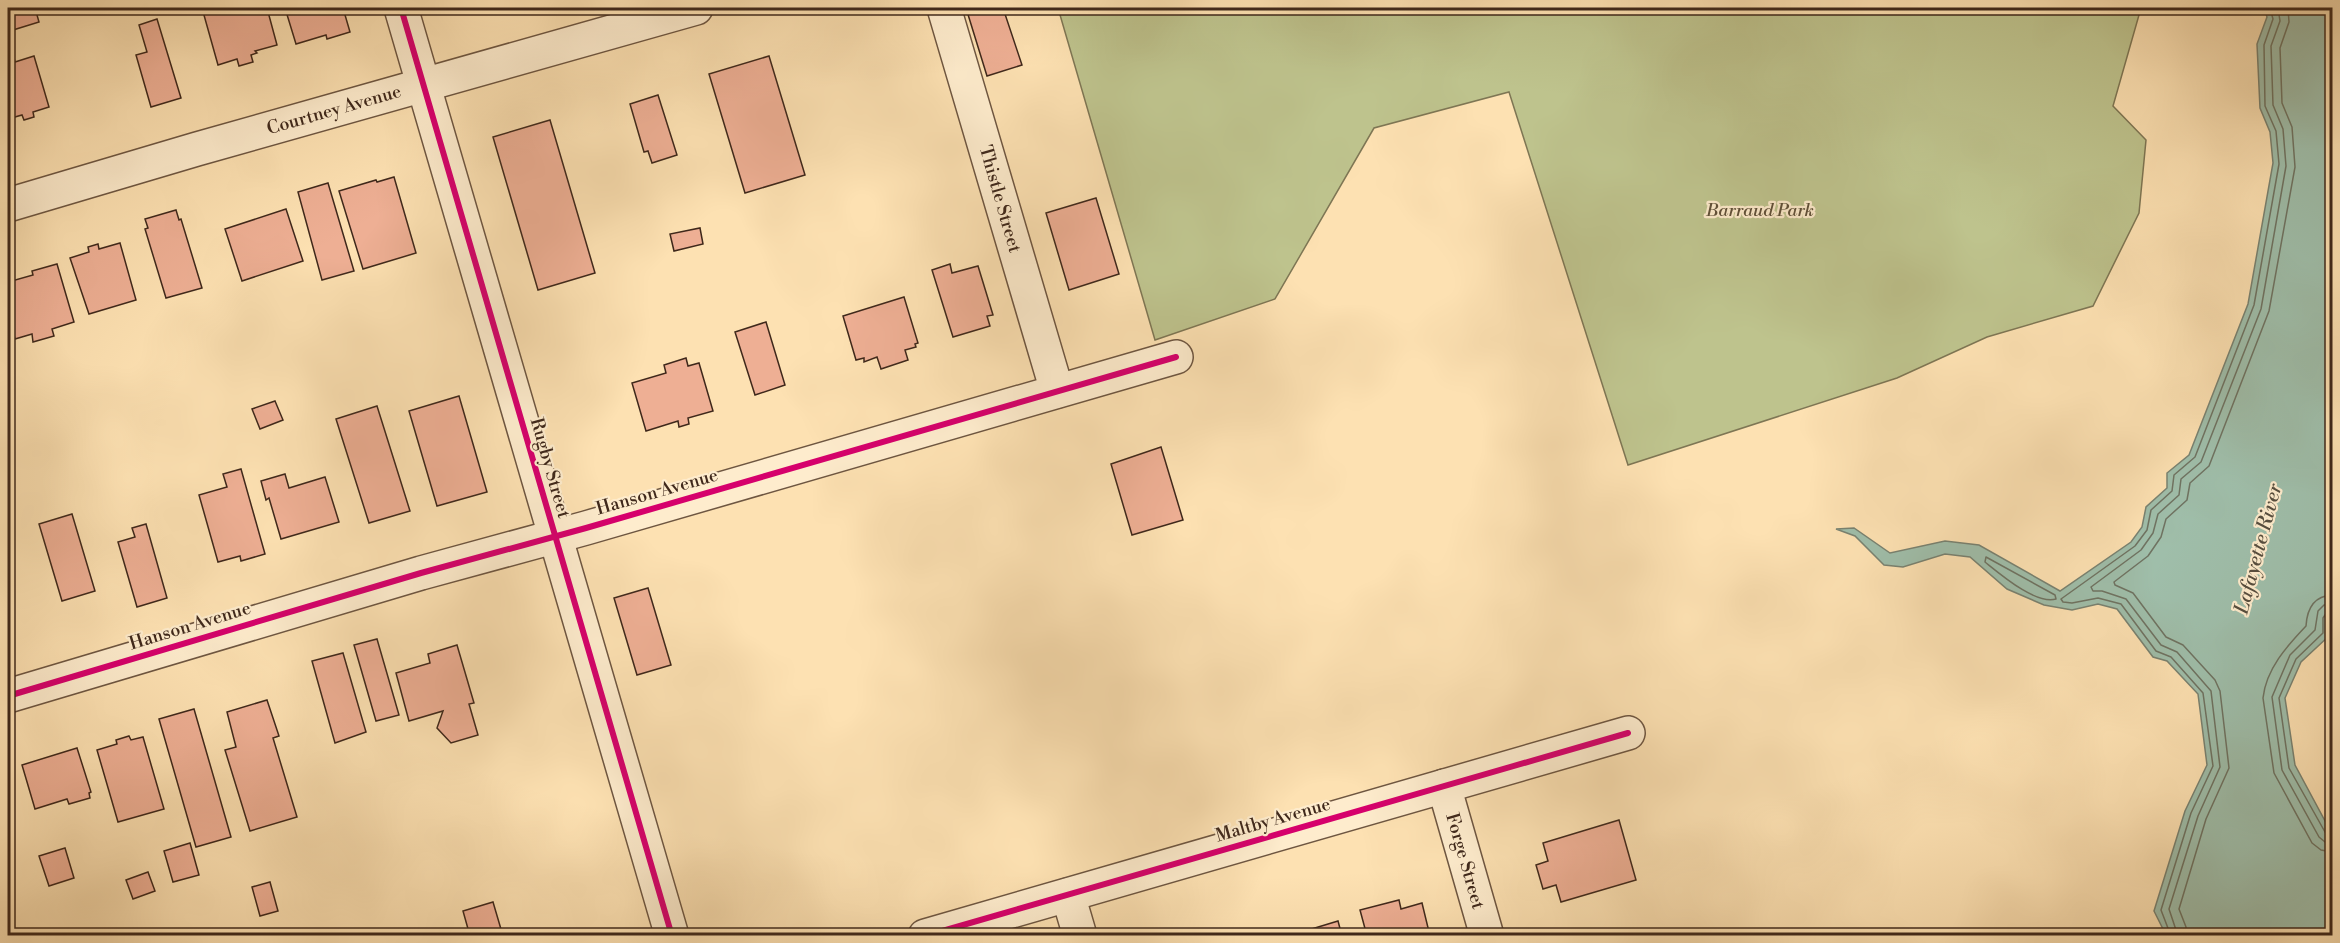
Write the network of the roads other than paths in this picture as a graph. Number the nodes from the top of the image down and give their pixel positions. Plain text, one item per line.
1 (401, 8) edge
2 (696, 8) edge
3 (944, 8) edge
4 (424, 84) junction
5 (8, 205) edge
6 (1176, 357) dead end
7 (1057, 392) junction
8 (555, 537) junction
9 (8, 696) edge
10 (1628, 733) dead end
11 (1444, 786) junction
12 (1068, 895) junction
13 (672, 936) edge
14 (925, 936) edge
15 (1080, 936) edge
16 (1487, 936) edge

1 - 4 street, Rugby Street
2 - 4 street, Courtney Avenue
3 - 7 street, Thistle Street
4 - 5 street, Courtney Avenue
4 - 8 street, Rugby Street
6 - 7 street, Hanson Avenue
7 - 8 street, Hanson Avenue
8 - 9 street, Hanson Avenue
8 - 13 street, Rugby Street
10 - 11 street, Maltby Avenue
11 - 12 street, Maltby Avenue
11 - 16 street, Forge Street
12 - 14 street, Maltby Avenue
12 - 15 street

